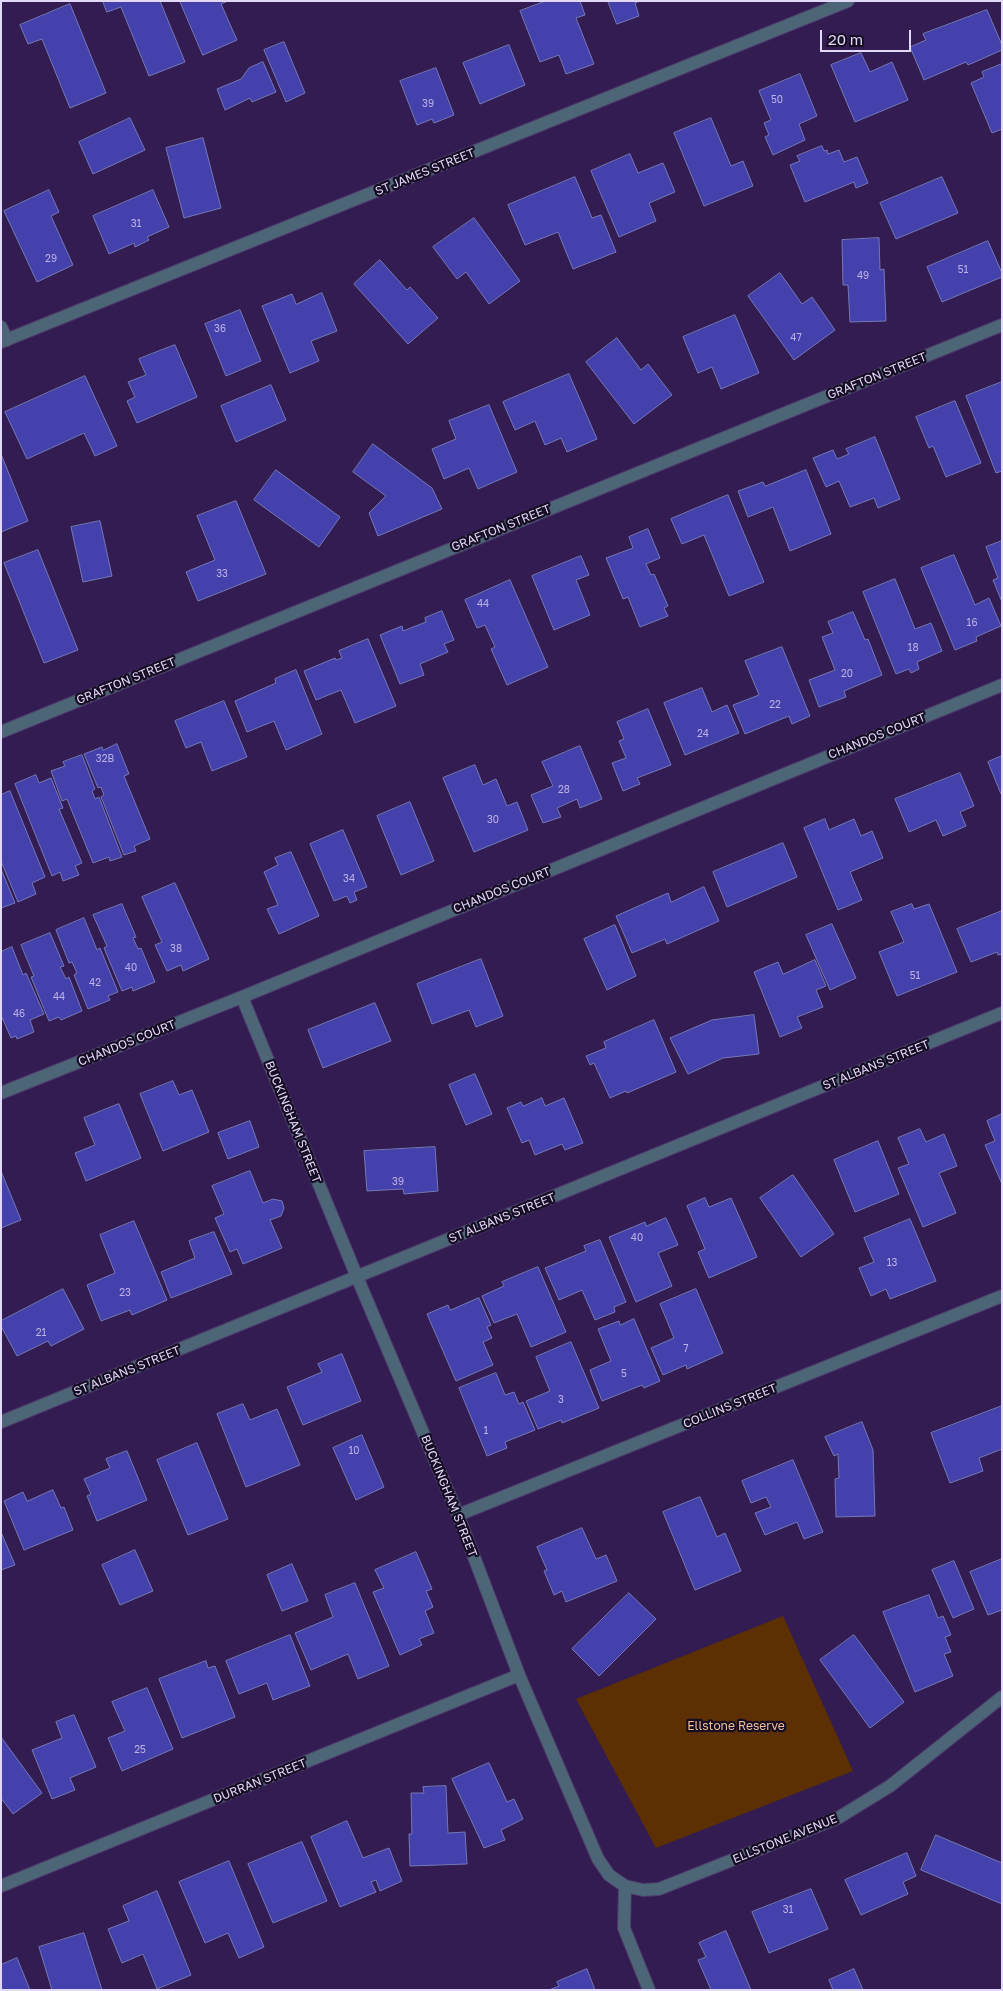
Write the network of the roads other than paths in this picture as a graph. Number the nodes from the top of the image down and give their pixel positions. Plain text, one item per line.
1 (848, 1) edge
2 (1002, 325) edge
3 (1, 328) edge
4 (4, 341) edge
5 (1002, 685) edge
6 (2, 728) edge
7 (242, 997) junction
8 (1002, 1013) edge
9 (1, 1094) edge
10 (357, 1277) junction
11 (1002, 1296) edge
12 (1, 1422) edge
13 (458, 1515) junction
14 (519, 1675) junction
15 (1002, 1697) edge
16 (1, 1886) edge
17 (625, 1886) junction
18 (649, 1990) edge

1 - 4 street, ST JAMES STREET
2 - 6 street, GRAFTON STREET
3 - 4 street
5 - 7 street, CHANDOS COURT
7 - 9 street, CHANDOS COURT
7 - 10 street, BUCKINGHAM STREET
8 - 10 street, ST ALBANS STREET
10 - 12 street, ST ALBANS STREET
10 - 13 street, BUCKINGHAM STREET
11 - 13 street, COLLINS STREET
13 - 14 street, BUCKINGHAM STREET
14 - 16 street, DURRAN STREET
14 - 17 street, BUCKINGHAM STREET
15 - 17 street, ELLSTONE AVENUE
17 - 18 street

